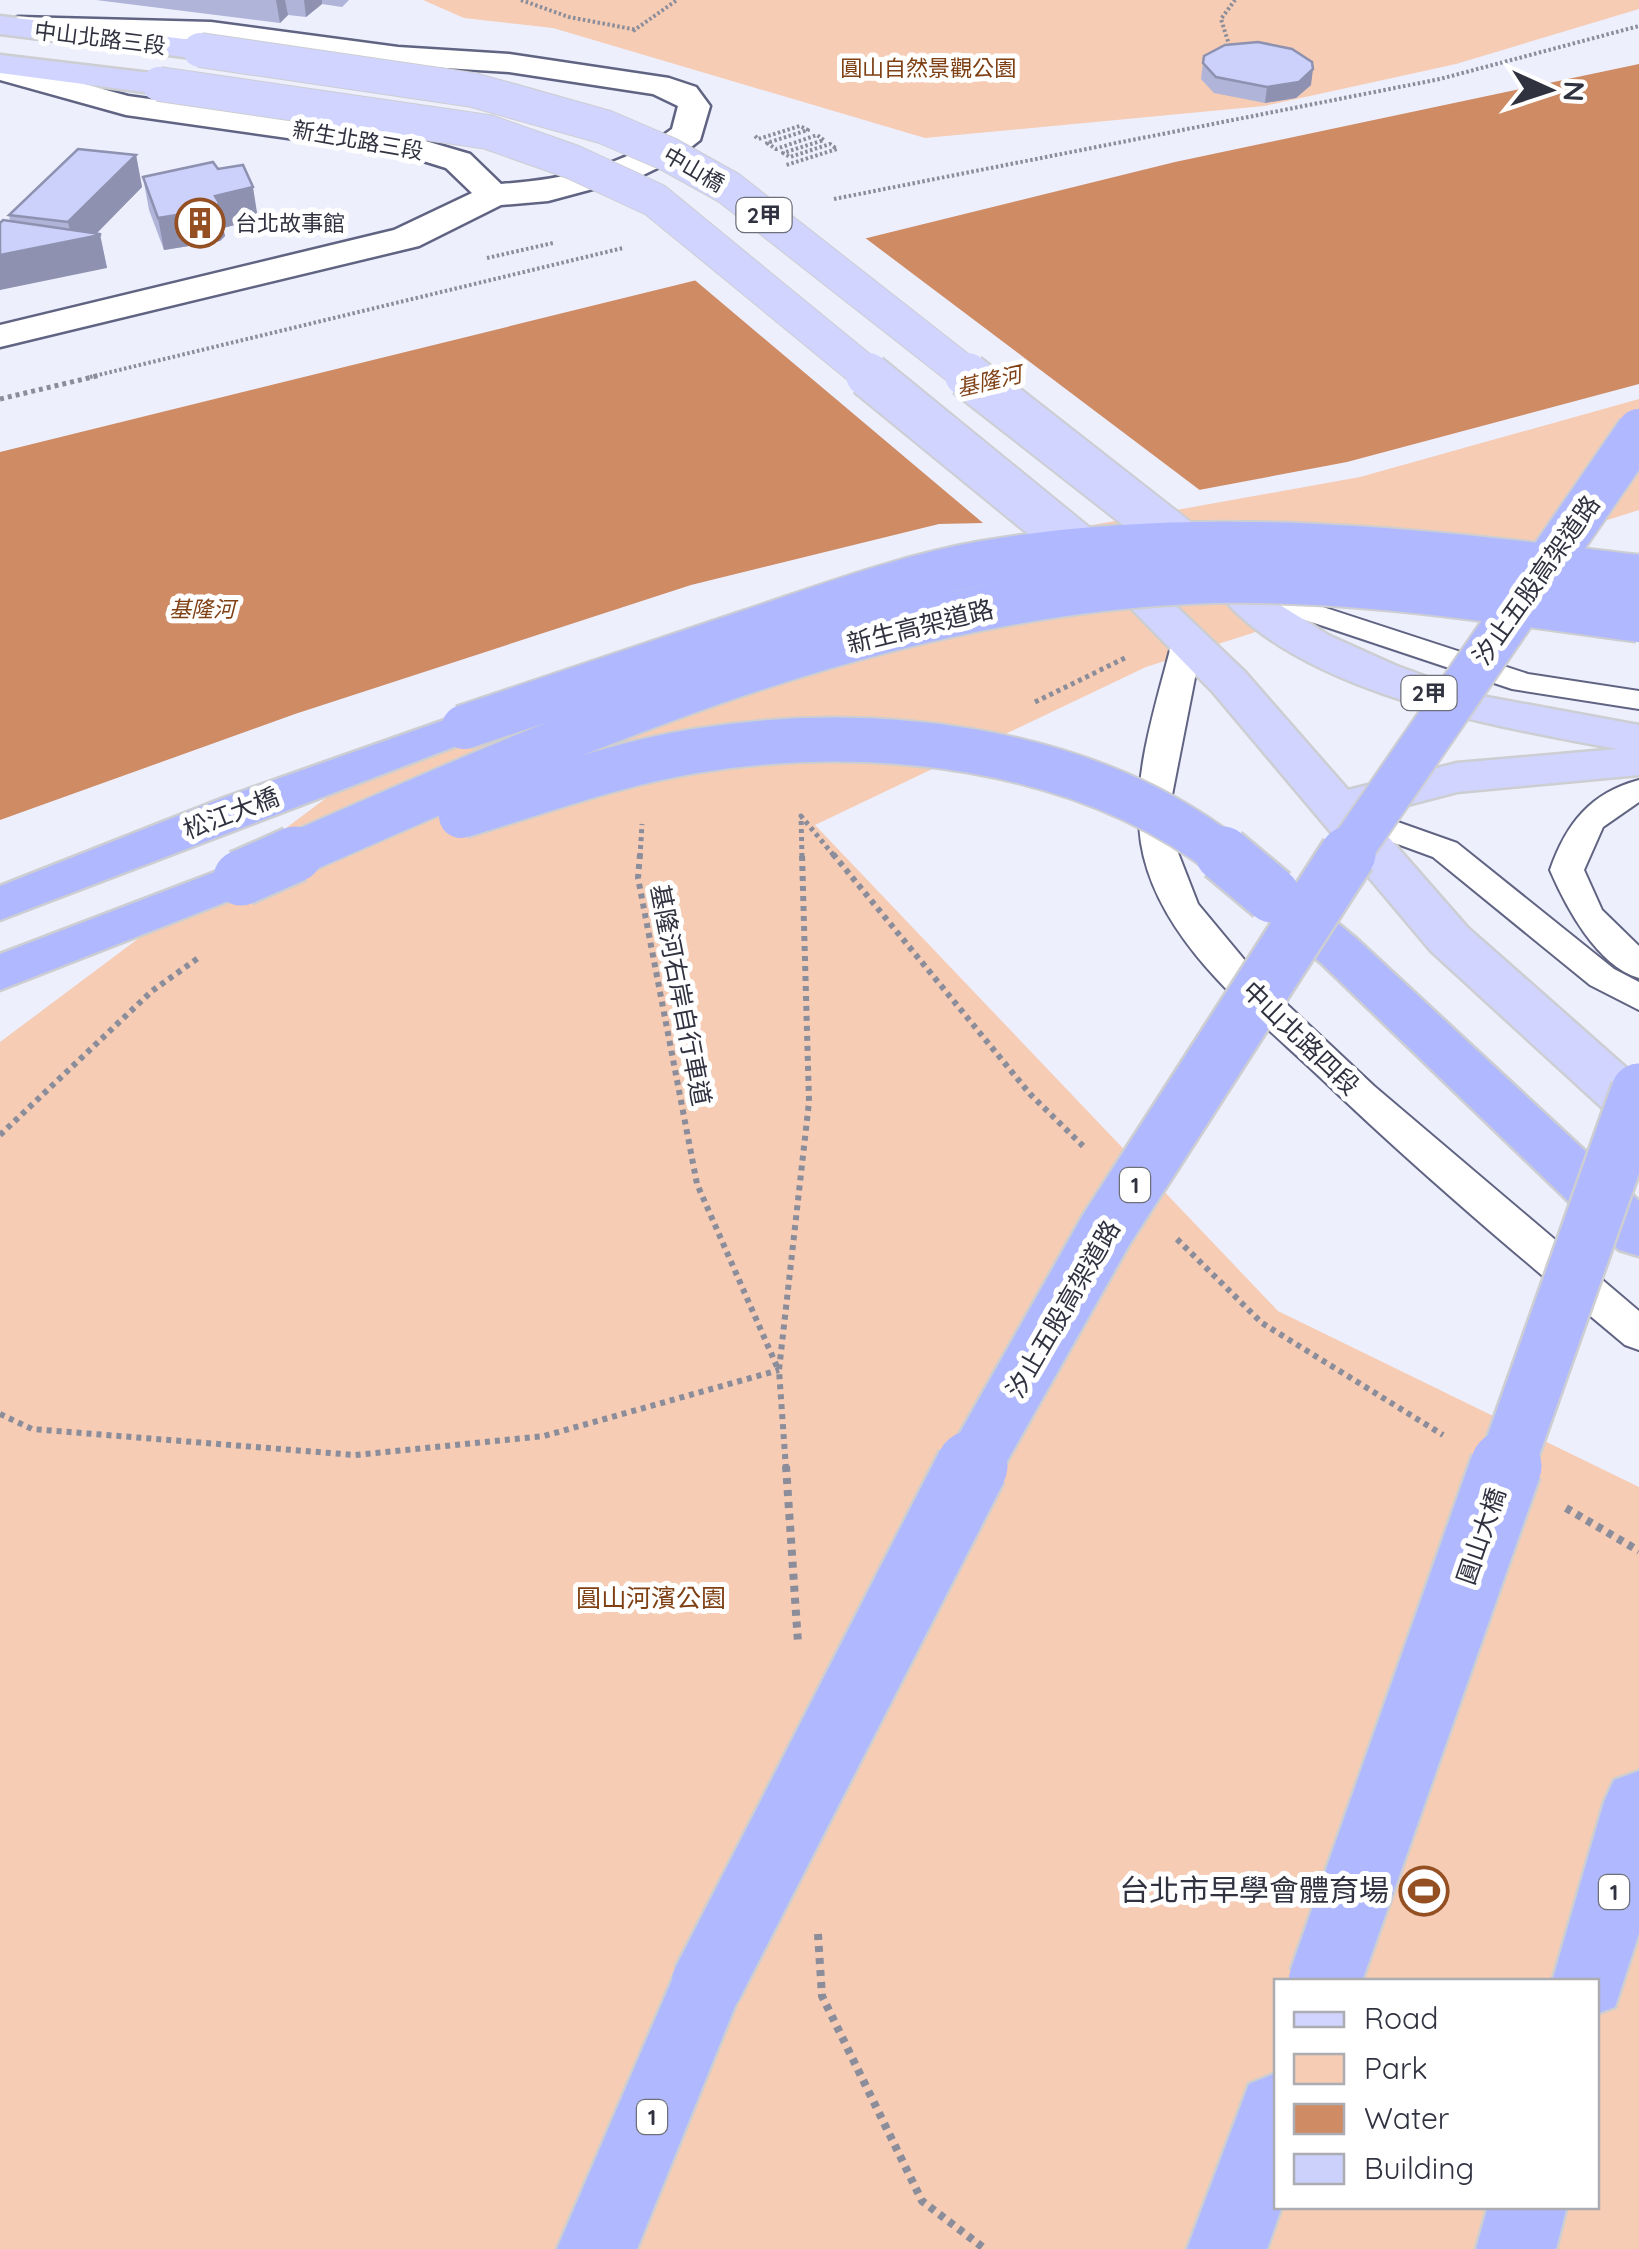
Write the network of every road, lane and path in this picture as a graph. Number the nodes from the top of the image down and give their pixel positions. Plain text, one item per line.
1 (521, 0) edge
2 (677, 0) edge
3 (1234, 0) edge
4 (2, 25) edge
5 (638, 30) junction
6 (620, 35) dead end
7 (200, 50) joint
8 (1235, 56) edge
9 (0, 67) edge
10 (158, 84) joint
11 (758, 139) dead end
12 (784, 166) dead end
13 (493, 195) junction
14 (0, 336) edge
15 (1639, 432) edge
16 (1639, 577) edge
17 (1238, 587) junction
18 (1639, 620) edge
19 (1187, 642) junction
20 (1639, 700) edge
21 (464, 727) joint
22 (1639, 739) edge
23 (1639, 762) edge
24 (1639, 790) edge
25 (1336, 810) junction
26 (643, 817) dead end
27 (242, 878) junction
28 (0, 904) edge
29 (1639, 966) edge
30 (0, 974) edge
31 (1639, 998) edge
32 (1639, 1090) edge
33 (1639, 1110) edge
34 (1639, 1234) edge
35 (1639, 1334) edge
36 (0, 1414) edge
37 (1639, 1802) edge
38 (1325, 1979) edge
39 (1590, 1979) edge
40 (1274, 2118) edge
41 (1527, 2209) edge
42 (596, 2249) edge
43 (1227, 2249) edge
44 (1516, 2249) edge

1 - 5 path
2 - 5 path
3 - 8 path
4 - 7 main road, 中山北路三段 / 2甲
4 - 13 street
5 - 6 path
7 - 17 main road, 中山橋 / 2甲, bridge
9 - 10 main road, 中山北路三段 / 2甲
9 - 13 street, 新生北路三段
10 - 19 main road, 中山橋 / 2甲, bridge
11 - 12 path
13 - 14 street
15 - 42 highway, 汐止五股高架道路 / 1, bridge
16 - 21 highway, 新生高架道路, bridge
17 - 20 lane
17 - 22 main road, 2甲
18 - 27 highway, 新生高架道路, bridge
19 - 25 main road, 2甲
19 - 35 lane, 中山北路四段
21 - 28 highway, 松江大橋
23 - 25 main road
24 - 29 lane
25 - 31 lane
25 - 33 main road, 2甲
26 - 36 path, 基隆河右岸自行車道
27 - 30 highway
27 - 34 highway, bridge
32 - 38 highway, 圓山大橋, bridge
37 - 39 highway, 1
40 - 43 highway
41 - 44 highway

